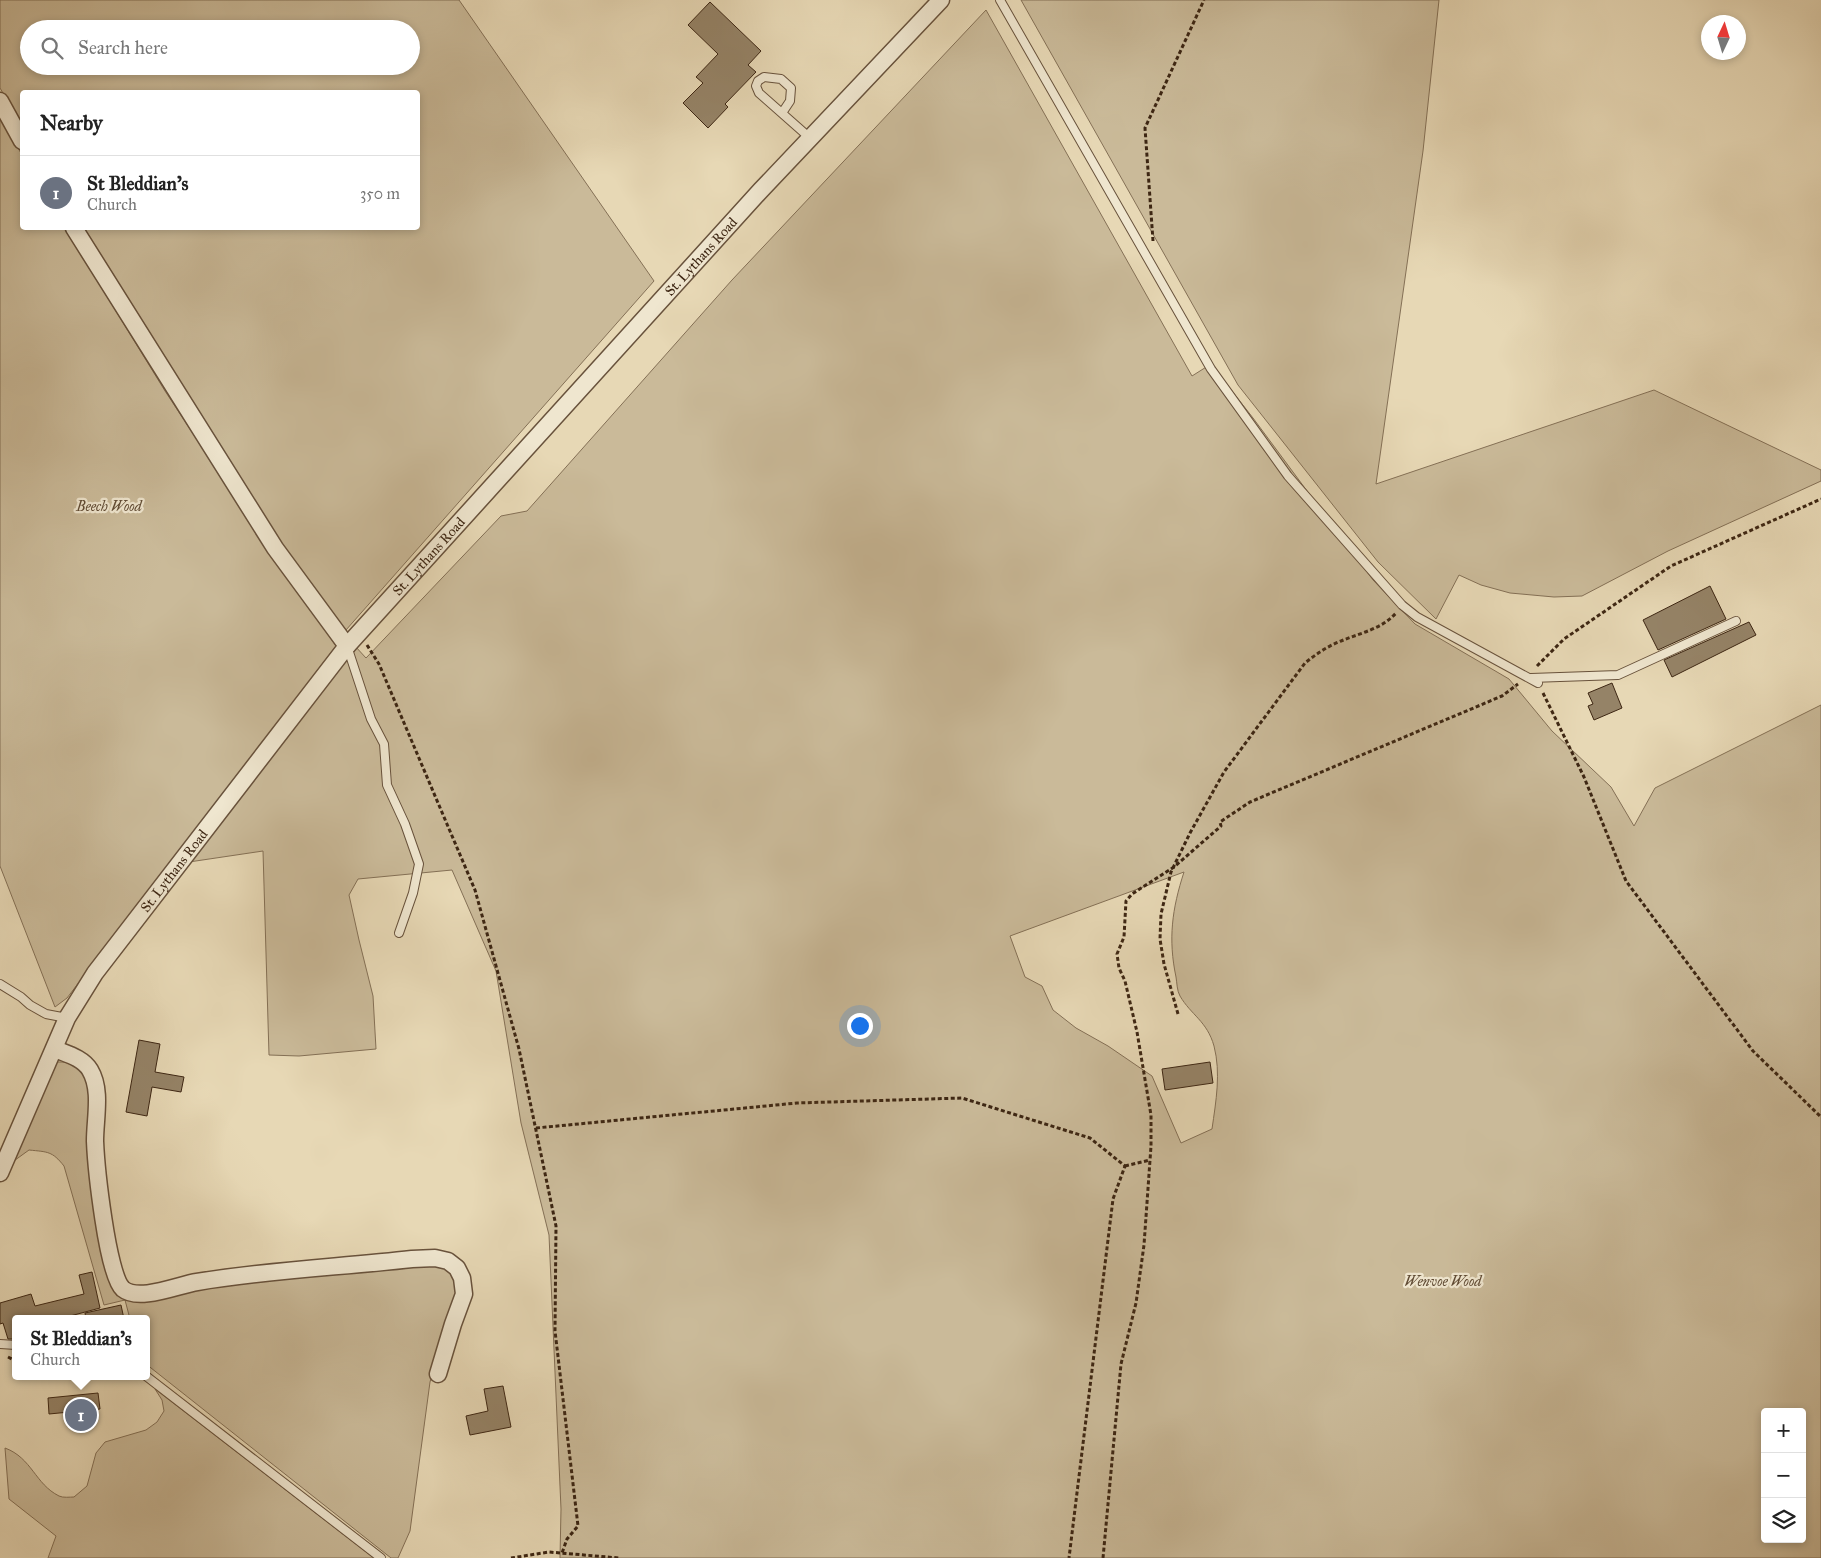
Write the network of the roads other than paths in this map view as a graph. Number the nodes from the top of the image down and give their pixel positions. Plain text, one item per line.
1 (941, 0) edge
2 (1000, 0) edge
3 (0, 102) edge
4 (782, 113) junction
5 (20, 137) edge
6 (810, 138) junction
7 (75, 230) edge
8 (1736, 621) dead end
9 (347, 646) junction
10 (1528, 678) junction
11 (1538, 683) road end
12 (399, 933) dead end
13 (0, 984) edge
14 (67, 1018) junction
15 (55, 1049) junction
16 (0, 1173) edge
17 (438, 1374) dead end
18 (150, 1379) edge
19 (381, 1558) edge

1 - 6 street, St. Lythans Road
2 - 10 lane
3 - 5 street
4 - 4 lane
4 - 6 lane
6 - 9 street, St. Lythans Road
7 - 9 street
8 - 10 lane
9 - 12 lane
9 - 14 street, St. Lythans Road
10 - 11 lane
13 - 14 lane
14 - 15 street, St. Lythans Road
15 - 16 street, St. Lythans Road
15 - 17 street
18 - 19 lane

